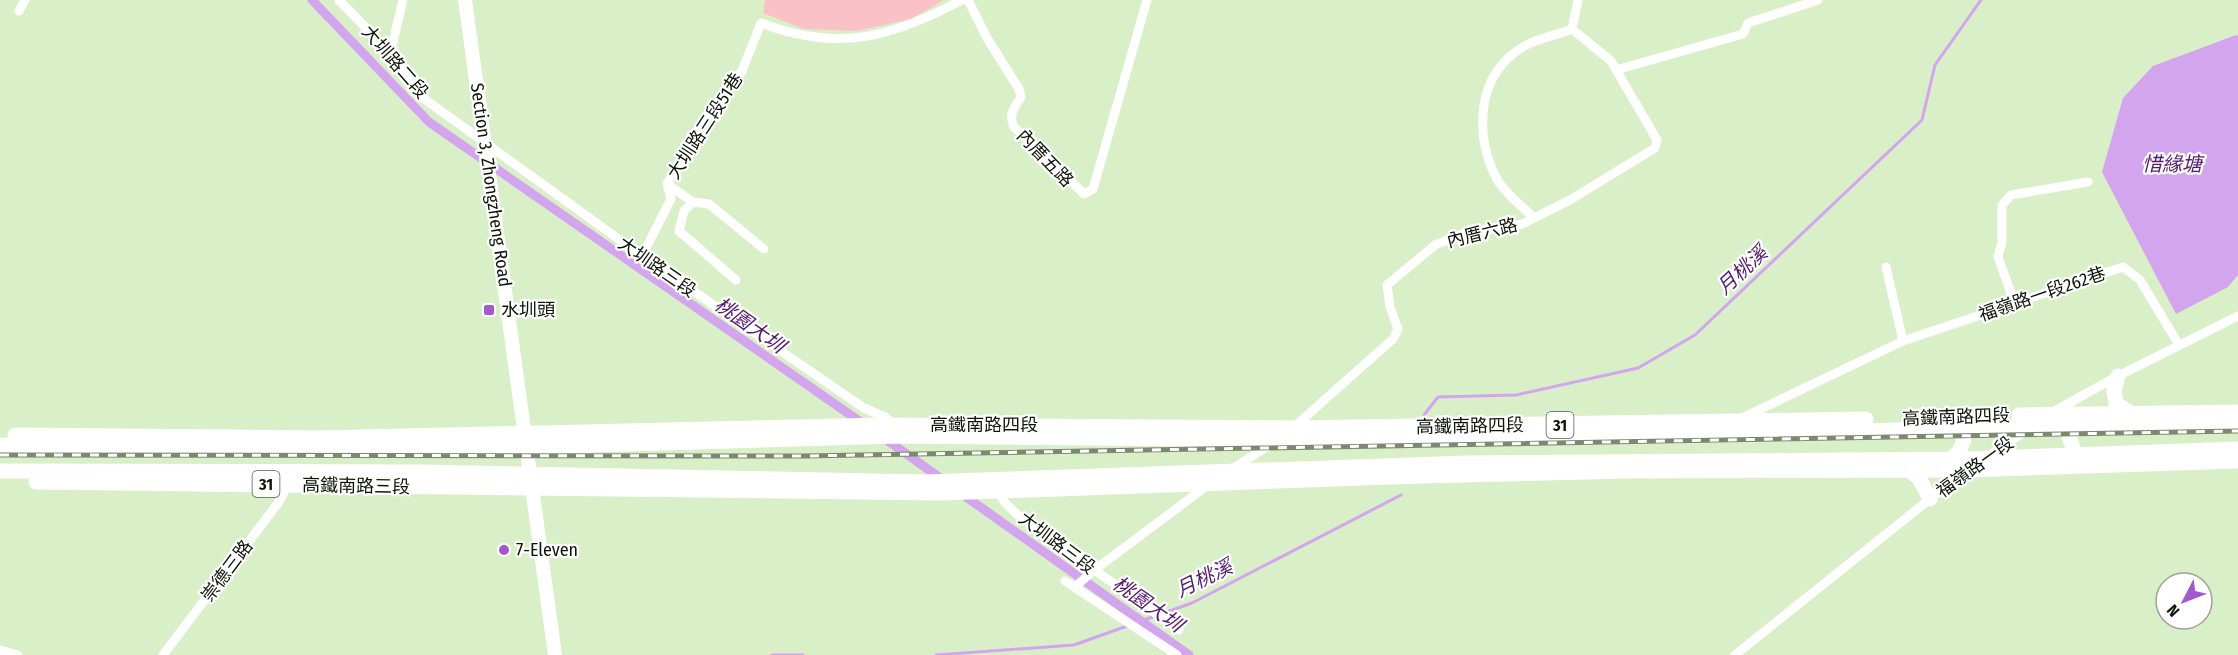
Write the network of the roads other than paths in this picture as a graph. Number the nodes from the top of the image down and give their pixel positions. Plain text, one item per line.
1 (25, 0) edge
2 (339, 0) edge
3 (404, 0) edge
4 (465, 0) edge
5 (962, 0) edge
6 (968, 0) edge
7 (1147, 0) edge
8 (1578, 0) edge
9 (1818, 0) edge
10 (19, 11) dead end
11 (1572, 29) junction
12 (389, 59) junction
13 (1616, 70) junction
14 (486, 149) junction
15 (2088, 183) dead end
16 (667, 184) junction
17 (693, 202) junction
18 (1534, 218) junction
19 (764, 249) dead end
20 (642, 256) junction
21 (1886, 267) dead end
22 (736, 280) dead end
23 (2015, 304) junction
24 (2238, 315) edge
25 (1903, 341) junction
26 (2179, 345) junction
27 (2118, 376) junction
28 (2129, 412) junction
29 (2238, 412) edge
30 (2049, 414) junction
31 (1732, 423) junction
32 (2238, 423) edge
33 (2079, 424) junction
34 (2035, 425) junction
35 (1194, 426) junction
36 (1546, 426) junction
37 (1958, 426) junction
38 (1293, 428) junction
39 (892, 429) junction
40 (0, 435) edge
41 (1614, 437) junction
42 (1140, 440) junction
43 (1278, 440) junction
44 (526, 441) junction
45 (0, 445) edge
46 (2238, 449) edge
47 (2075, 454) junction
48 (1986, 458) junction
49 (1952, 459) junction
50 (2238, 461) edge
51 (1466, 463) junction
52 (1908, 470) junction
53 (1966, 470) junction
54 (0, 471) edge
55 (84, 472) junction
56 (1226, 473) junction
57 (1420, 476) junction
58 (1114, 477) junction
59 (0, 481) edge
60 (531, 481) junction
61 (47, 482) junction
62 (289, 484) junction
63 (1208, 485) junction
64 (1156, 487) junction
65 (999, 493) junction
66 (1930, 499) junction
67 (1092, 572) junction
68 (1065, 581) dead end
69 (1076, 587) junction
70 (1179, 630) dead end
71 (0, 650) edge
72 (18, 655) edge
73 (163, 655) edge
74 (555, 655) edge
75 (1177, 655) edge
76 (1735, 655) edge

1 - 10 street
2 - 12 street, 大圳路二段
3 - 12 street
4 - 14 main road, Section 3, Zhongzheng Road
5 - 16 street, 大圳路三段51巷
6 - 7 street, 內厝五路
8 - 11 street
9 - 13 street
11 - 13 street, 內厝六路
11 - 18 street
12 - 14 street, 大圳路二段
13 - 18 street, 內厝六路
14 - 20 street, 大圳路三段
14 - 44 main road, Section 3, Zhongzheng Road
15 - 23 street
16 - 17 street
16 - 20 street, 大圳路三段51巷
17 - 19 street
17 - 22 street
18 - 38 street, 內厝六路
20 - 39 street, 大圳路三段
21 - 25 street
23 - 25 street, 福嶺路一段262巷
23 - 26 street, 福嶺路一段262巷
24 - 26 street, 福嶺路一段
25 - 31 street, 福嶺路一段262巷
26 - 27 street, 福嶺路一段
27 - 28 main road
27 - 30 street, 福嶺路一段
28 - 29 main road, 高鐵南路四段 / 31
28 - 30 main road, 高鐵南路四段 / 31
30 - 31 main road, 高鐵南路四段 / 31
30 - 34 street, 福嶺路一段
31 - 36 main road, 高鐵南路四段 / 31
32 - 33 main road, 高鐵南路四段 / 31
33 - 34 main road, 高鐵南路四段 / 31
33 - 47 main road
34 - 37 main road, 高鐵南路四段 / 31
34 - 48 street, 福嶺路一段
35 - 38 main road, 高鐵南路四段 / 31
35 - 39 main road, 高鐵南路四段 / 31
35 - 42 main road
36 - 38 main road, 高鐵南路四段 / 31
36 - 41 main road
37 - 41 main road, 高鐵南路四段 / 31
37 - 49 main road
38 - 43 street
39 - 42 main road, 高鐵南路四段 / 31
39 - 44 main road, 31
39 - 44 main road, 31
40 - 44 main road, 31
41 - 43 main road, 高鐵南路四段 / 31
42 - 43 main road, 高鐵南路四段 / 31
43 - 56 street
44 - 45 main road, 高鐵南路三段 / 31
44 - 60 main road, Section 3, Zhongzheng Road
46 - 47 main road, 高鐵南路四段 / 31
47 - 48 main road, 高鐵南路四段 / 31
48 - 49 main road, 高鐵南路四段 / 31
48 - 53 street, 福嶺路一段
49 - 51 main road, 高鐵南路四段 / 31
50 - 53 main road, 31
51 - 56 main road, 高鐵南路四段 / 31
51 - 57 main road
52 - 53 main road, 31
52 - 57 main road, 31
52 - 66 main road
53 - 66 street, 福嶺路一段
54 - 55 main road, 高鐵南路三段 / 31
55 - 60 main road, 高鐵南路三段 / 31
55 - 61 main road
56 - 58 main road, 高鐵南路四段 / 31
56 - 63 street
57 - 63 main road, 31
58 - 60 main road, 高鐵南路四段 / 31
58 - 64 main road
59 - 61 main road, 高鐵南路三段 / 31
60 - 62 main road, 高鐵南路三段 / 31
60 - 65 main road, 31
60 - 74 main road, Section 3, Zhongzheng Road
61 - 62 main road, 高鐵南路三段 / 31
62 - 73 street, 崇德三路
63 - 64 main road, 31
63 - 67 street
64 - 65 main road, 31
65 - 67 street, 大圳路三段
66 - 76 street, 福嶺路一段
67 - 69 street
67 - 70 street, 大圳路三段
68 - 69 street, 大圳路三段
69 - 75 street, 大圳路三段
71 - 72 street

